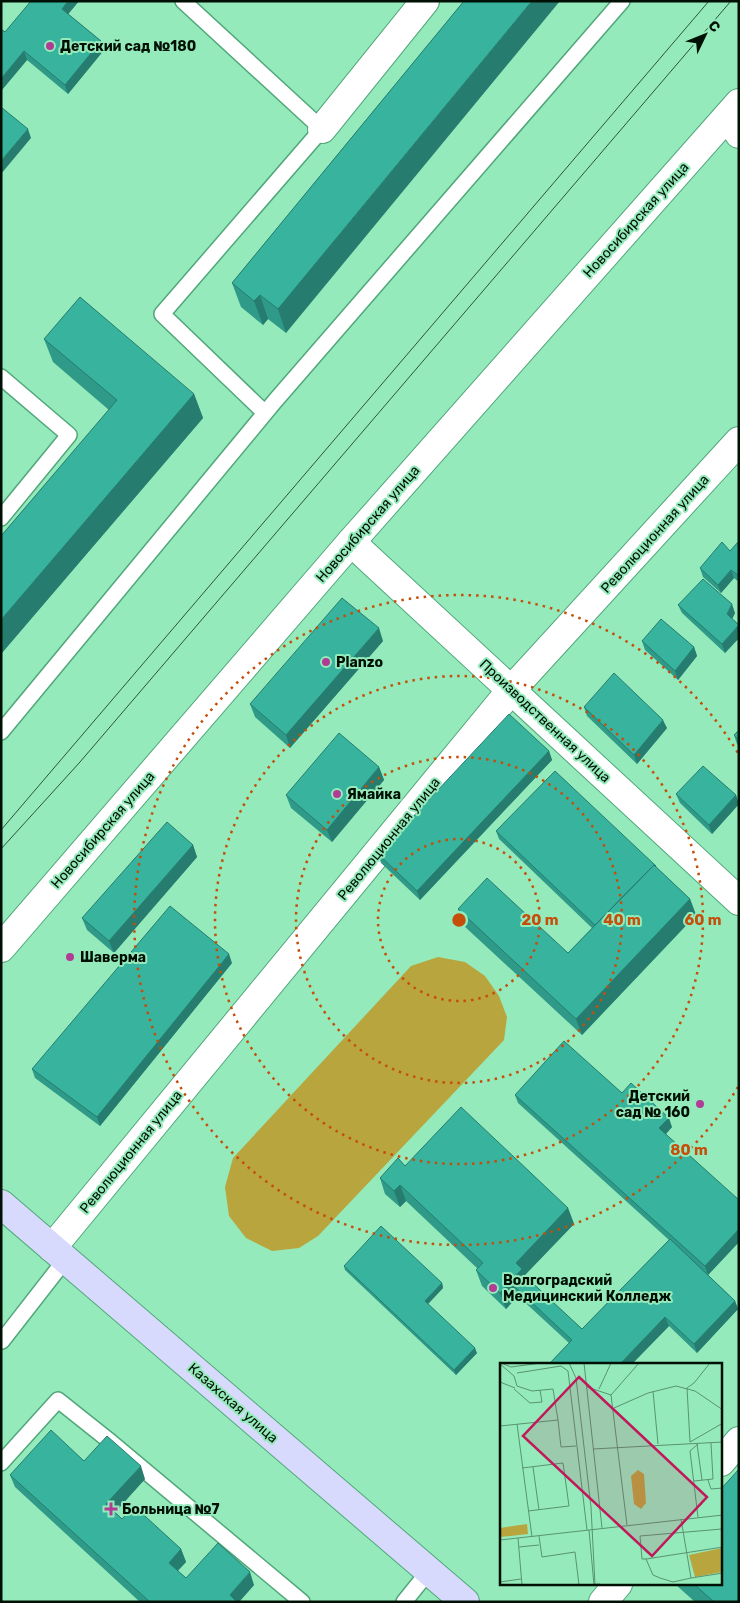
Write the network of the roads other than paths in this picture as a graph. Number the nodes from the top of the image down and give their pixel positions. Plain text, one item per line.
1 (183, 1) edge
2 (425, 1) edge
3 (622, 1) edge
4 (735, 118) edge
5 (322, 129) junction
6 (1, 377) edge
7 (265, 412) junction
8 (739, 441) edge
9 (1, 518) edge
10 (351, 542) junction
11 (512, 689) junction
12 (1, 732) edge
13 (739, 900) edge
14 (1, 948) edge
15 (1, 1204) edge
16 (59, 1254) junction
17 (2, 1341) edge
18 (739, 1441) edge
19 (722, 1461) edge
20 (1, 1463) edge
21 (429, 1571) junction
22 (616, 1586) edge
23 (302, 1602) edge
24 (404, 1602) edge
25 (465, 1602) edge
26 (603, 1602) edge

1 - 5 lane
2 - 5 street
3 - 7 lane
4 - 10 street, Новосибирская улица
5 - 7 lane
6 - 9 lane
7 - 12 lane
8 - 11 street, Революционная улица
10 - 11 street, Производственная улица
10 - 14 street, Новосибирская улица
11 - 13 street, Производственная улица
11 - 16 street, Революционная улица
15 - 16 main road, Казахская улица
16 - 17 lane
16 - 21 main road, Казахская улица
18 - 19 street
20 - 23 lane
21 - 24 lane
21 - 25 main road, Казахская улица
22 - 26 street

